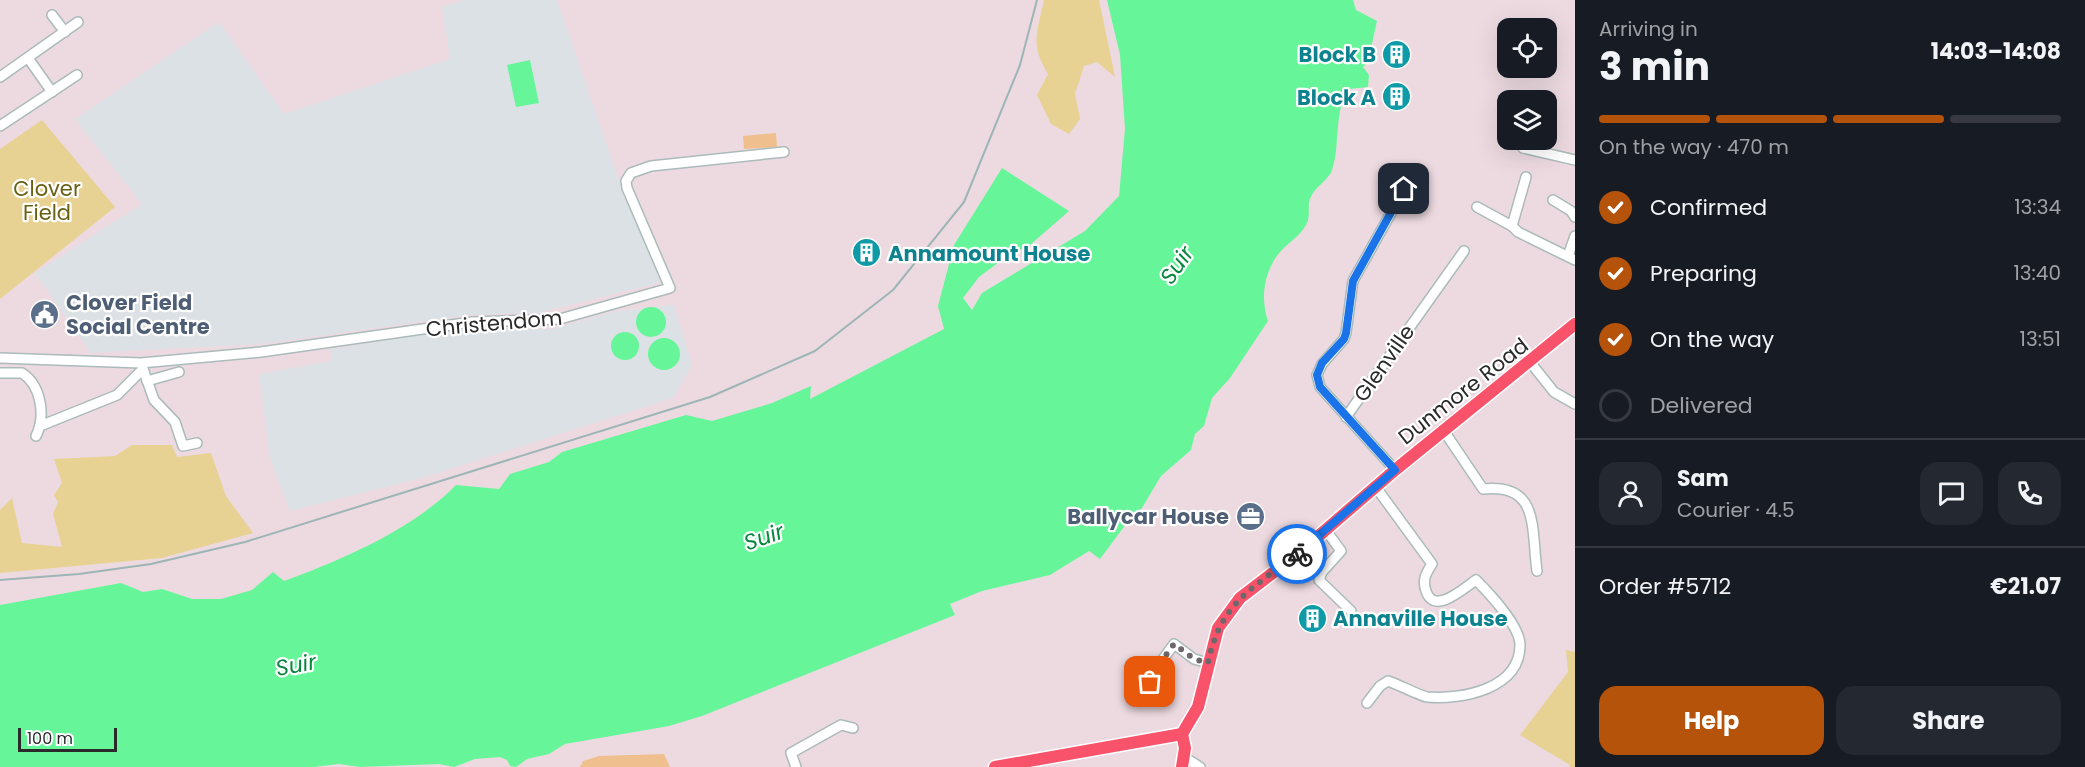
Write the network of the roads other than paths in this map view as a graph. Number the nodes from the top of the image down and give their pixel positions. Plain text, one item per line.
1 (52, 15) dead end
2 (78, 22) dead end
3 (65, 32) junction
4 (28, 58) junction
5 (77, 75) dead end
6 (0, 77) edge
7 (52, 92) junction
8 (1, 124) edge
9 (1532, 150) edge
10 (784, 152) dead end
11 (1575, 160) edge
12 (1526, 177) dead end
13 (1406, 186) dead end
14 (1553, 200) dead end
15 (1477, 207) dead end
16 (1575, 217) edge
17 (1512, 226) junction
18 (1575, 236) edge
19 (1464, 251) dead end
20 (1571, 258) edge
21 (1575, 324) edge
22 (0, 358) edge
23 (1530, 362) junction
24 (142, 366) junction
25 (179, 372) dead end
26 (0, 374) edge
27 (147, 381) junction
28 (1575, 404) edge
29 (1346, 417) junction
30 (40, 426) junction
31 (1444, 431) junction
32 (36, 436) dead end
33 (196, 443) dead end
34 (1395, 470) junction
35 (1375, 486) junction
36 (1325, 529) junction
37 (1537, 571) dead end
38 (1351, 611) dead end
39 (1208, 663) junction
40 (1150, 682) dead end
41 (1367, 703) dead end
42 (854, 728) dead end
43 (1182, 734) junction
44 (1183, 762) edge
45 (796, 767) edge
46 (995, 767) edge
47 (1200, 767) edge

1 - 3 street
2 - 3 street
3 - 4 street
4 - 6 street
4 - 7 street
5 - 7 street
7 - 8 street
9 - 11 street
10 - 24 street, Christendom
12 - 17 street
13 - 29 street
14 - 16 street
15 - 17 street
17 - 20 street
18 - 20 street
19 - 29 street, Glenville
21 - 23 main road, Dunmore Road
22 - 24 street, Christendom
23 - 28 street
23 - 31 main road, Dunmore Road
24 - 27 street
24 - 30 street
25 - 27 street
26 - 30 street
27 - 33 street
29 - 34 street, Glenville
30 - 32 street
31 - 34 main road, Dunmore Road
31 - 37 street
34 - 35 main road, Dunmore Road
35 - 36 main road, Dunmore Road
35 - 41 street
36 - 38 street
36 - 39 main road, Dunmore Road
39 - 40 street
39 - 43 main road, Dunmore Road
42 - 45 street
43 - 44 main road
43 - 46 main road
44 - 47 street

